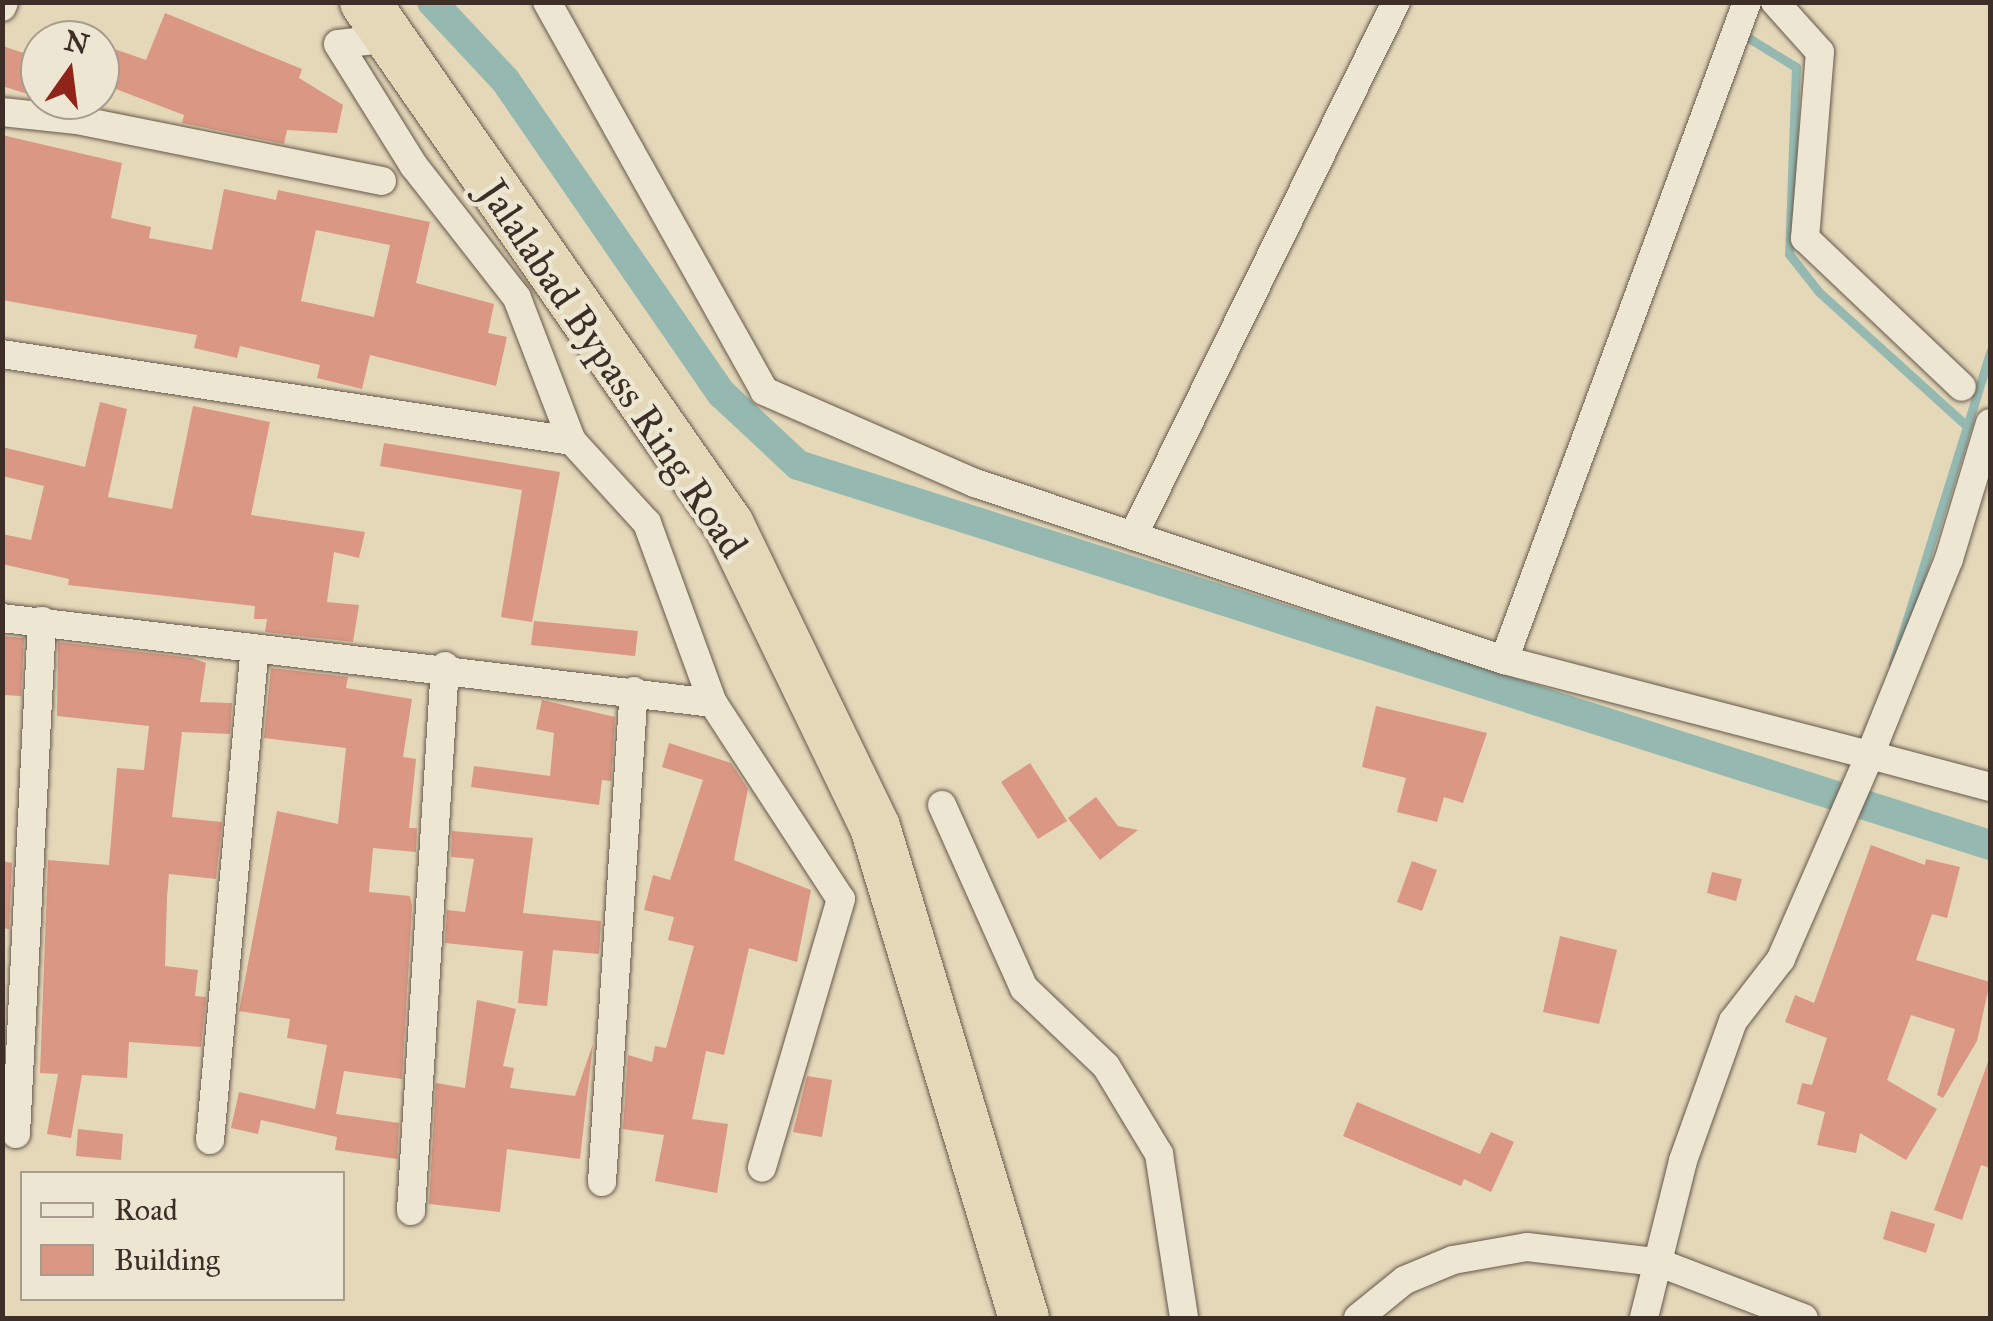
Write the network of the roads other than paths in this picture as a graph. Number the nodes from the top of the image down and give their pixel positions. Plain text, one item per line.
1 (547, 2) edge
2 (1396, 2) edge
3 (1747, 2) edge
4 (1775, 2) edge
5 (374, 21) edge
6 (2, 112) edge
7 (382, 181) dead end
8 (2, 354) edge
9 (1962, 386) dead end
10 (1990, 423) edge
11 (572, 441) junction
12 (1134, 536) junction
13 (2, 618) edge
14 (42, 620) junction
15 (255, 649) junction
16 (1504, 660) junction
17 (445, 666) junction
18 (634, 691) junction
19 (712, 703) junction
20 (1870, 755) junction
21 (1990, 787) edge
22 (942, 805) dead end
23 (16, 1134) dead end
24 (210, 1140) dead end
25 (762, 1168) dead end
26 (602, 1182) dead end
27 (411, 1210) dead end
28 (1657, 1262) junction
29 (1024, 1318) edge
30 (1184, 1318) edge
31 (1358, 1318) edge
32 (1644, 1318) edge
33 (1804, 1318) edge

1 - 12 street
2 - 12 street
3 - 16 street
4 - 9 street
5 - 11 street
5 - 29 highway, Jalalabad Bypass Ring Road
6 - 7 street
8 - 11 street
10 - 20 street
11 - 19 street
12 - 16 street
13 - 14 street
14 - 15 street
14 - 23 street
15 - 17 street
15 - 24 street
16 - 20 street
17 - 18 street
17 - 27 street
18 - 19 street
18 - 26 street
19 - 25 street
20 - 21 street
20 - 28 street
22 - 30 street
28 - 31 street
28 - 32 street
28 - 33 street

